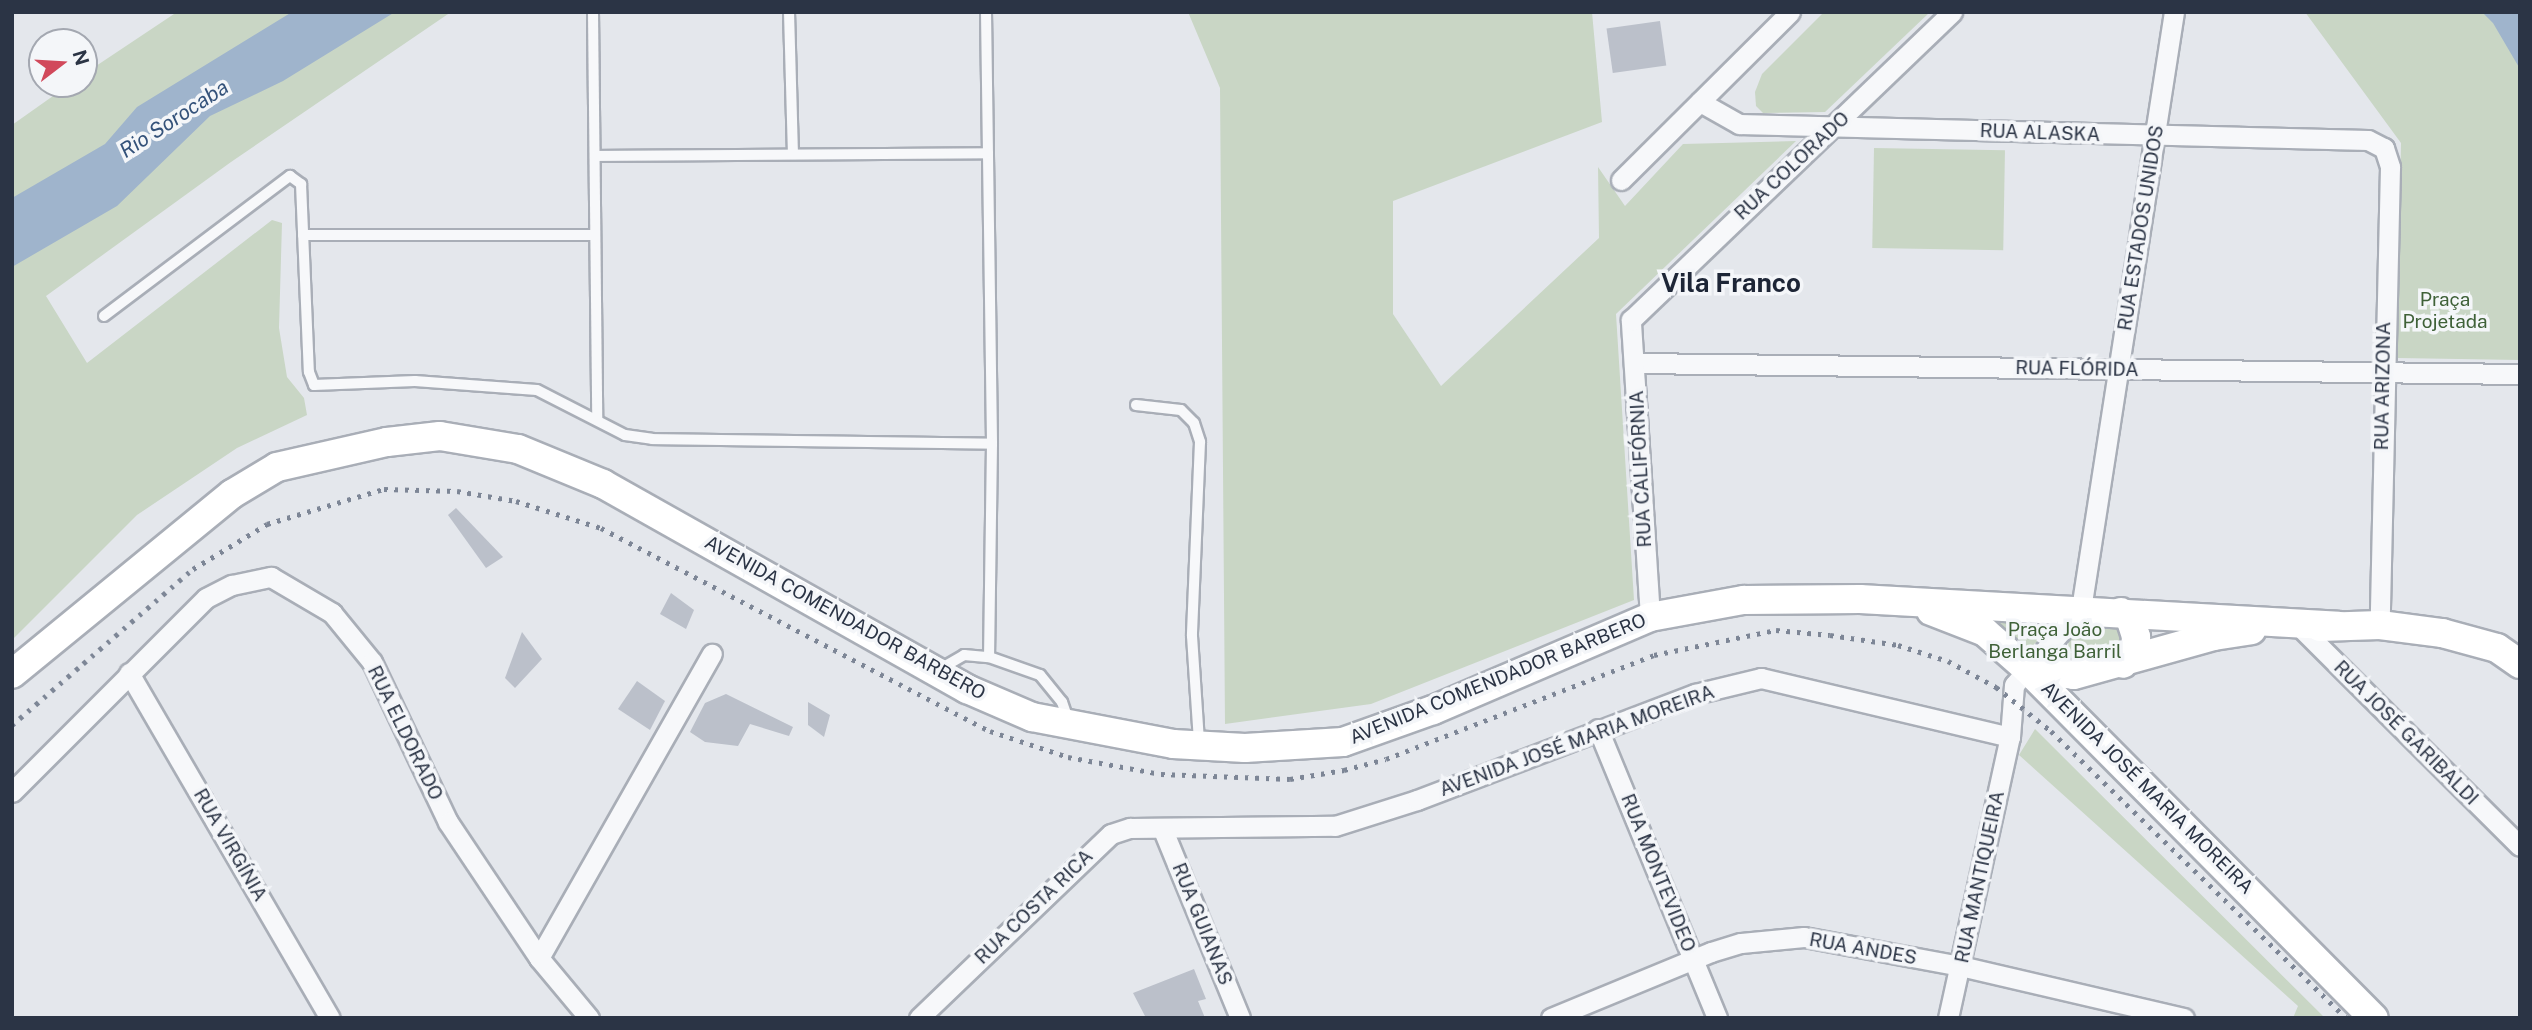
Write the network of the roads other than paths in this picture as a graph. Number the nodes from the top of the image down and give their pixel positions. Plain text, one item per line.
1 (593, 12) edge
2 (789, 12) edge
3 (986, 12) edge
4 (1790, 12) edge
5 (1952, 12) edge
6 (2174, 12) edge
7 (1700, 102) junction
8 (1835, 127) junction
9 (2156, 135) junction
10 (2384, 148) joint
11 (988, 153) junction
12 (793, 154) junction
13 (595, 156) junction
14 (1621, 180) dead end
15 (303, 235) junction
16 (595, 235) junction
17 (104, 316) dead end
18 (1631, 320) joint
19 (1635, 363) junction
20 (2120, 369) junction
21 (2382, 372) junction
22 (2520, 374) edge
23 (1136, 405) dead end
24 (597, 420) junction
25 (992, 444) junction
26 (1909, 602) junction
27 (2081, 610) junction
28 (2121, 612) junction
29 (1650, 617) junction
30 (2297, 624) junction
31 (2379, 625) junction
32 (712, 654) dead end
33 (989, 657) junction
34 (2123, 664) junction
35 (2520, 664) edge
36 (2027, 669) junction
37 (937, 672) junction
38 (130, 673) junction
39 (12, 674) edge
40 (1071, 727) junction
41 (1598, 729) junction
42 (2010, 737) junction
43 (1199, 745) junction
44 (12, 792) edge
45 (1163, 831) junction
46 (2520, 846) edge
47 (539, 958) junction
48 (1694, 959) junction
49 (1960, 966) junction
50 (330, 1018) edge
51 (589, 1018) edge
52 (919, 1018) edge
53 (1240, 1018) edge
54 (1551, 1018) edge
55 (1717, 1018) edge
56 (1948, 1018) edge
57 (2184, 1018) edge
58 (2374, 1018) edge

1 - 13 lane
2 - 12 lane
3 - 11 lane
4 - 7 street
5 - 8 street, RUA COLORADO
6 - 9 street, RUA ESTADOS UNIDOS
7 - 8 street, RUA ALASKA
7 - 14 street
8 - 9 street, RUA ALASKA
8 - 18 street, RUA COLORADO
9 - 10 street, RUA ALASKA
9 - 20 street, RUA ESTADOS UNIDOS
10 - 21 street, RUA ARIZONA
11 - 12 lane
11 - 25 lane
12 - 13 lane
13 - 16 lane
15 - 16 lane
15 - 17 lane
15 - 24 lane
16 - 24 lane
18 - 19 street, RUA CALIFÓRNIA
19 - 20 street, RUA FLÓRIDA
19 - 29 street, RUA CALIFÓRNIA
20 - 21 street, RUA FLÓRIDA
20 - 27 street, RUA ESTADOS UNIDOS
21 - 22 street, RUA FLÓRIDA
21 - 31 street, RUA ARIZONA
23 - 43 lane
24 - 25 lane
25 - 33 lane
26 - 27 main road, AVENIDA COMENDADOR BARBERO
26 - 29 main road, AVENIDA COMENDADOR BARBERO
26 - 36 main road, AVENIDA COMENDADOR BARBERO
27 - 28 main road, AVENIDA COMENDADOR BARBERO
27 - 36 street
28 - 30 main road, AVENIDA COMENDADOR BARBERO
28 - 34 main road
29 - 43 main road, AVENIDA COMENDADOR BARBERO
30 - 31 main road, AVENIDA COMENDADOR BARBERO
30 - 34 main road, AVENIDA COMENDADOR BARBERO
30 - 46 street, RUA JOSÉ GARIBALDI
31 - 35 main road, AVENIDA COMENDADOR BARBERO
32 - 47 street
33 - 37 lane
33 - 40 lane
34 - 36 main road, AVENIDA COMENDADOR BARBERO
36 - 42 street, AVENIDA JOSÉ MARIA MOREIRA
36 - 58 main road, AVENIDA JOSÉ MARIA MOREIRA
37 - 39 main road, AVENIDA COMENDADOR BARBERO
37 - 40 main road, AVENIDA COMENDADOR BARBERO
38 - 44 street, RUA ELDORADO
38 - 47 street, RUA ELDORADO
38 - 50 street, RUA VIRGÍNIA
40 - 43 main road, AVENIDA COMENDADOR BARBERO
41 - 42 street, AVENIDA JOSÉ MARIA MOREIRA
41 - 45 street, AVENIDA JOSÉ MARIA MOREIRA
41 - 48 street, RUA MONTEVIDEO
42 - 49 street, RUA MANTIQUEIRA
45 - 52 street, RUA COSTA RICA
45 - 53 street, RUA GUIANAS
47 - 51 street, RUA ELDORADO
48 - 49 street, RUA ANDES
48 - 54 street, RUA ANDES
48 - 55 street, RUA MONTEVIDEO
49 - 56 street, RUA MANTIQUEIRA
49 - 57 street, RUA ANDES

